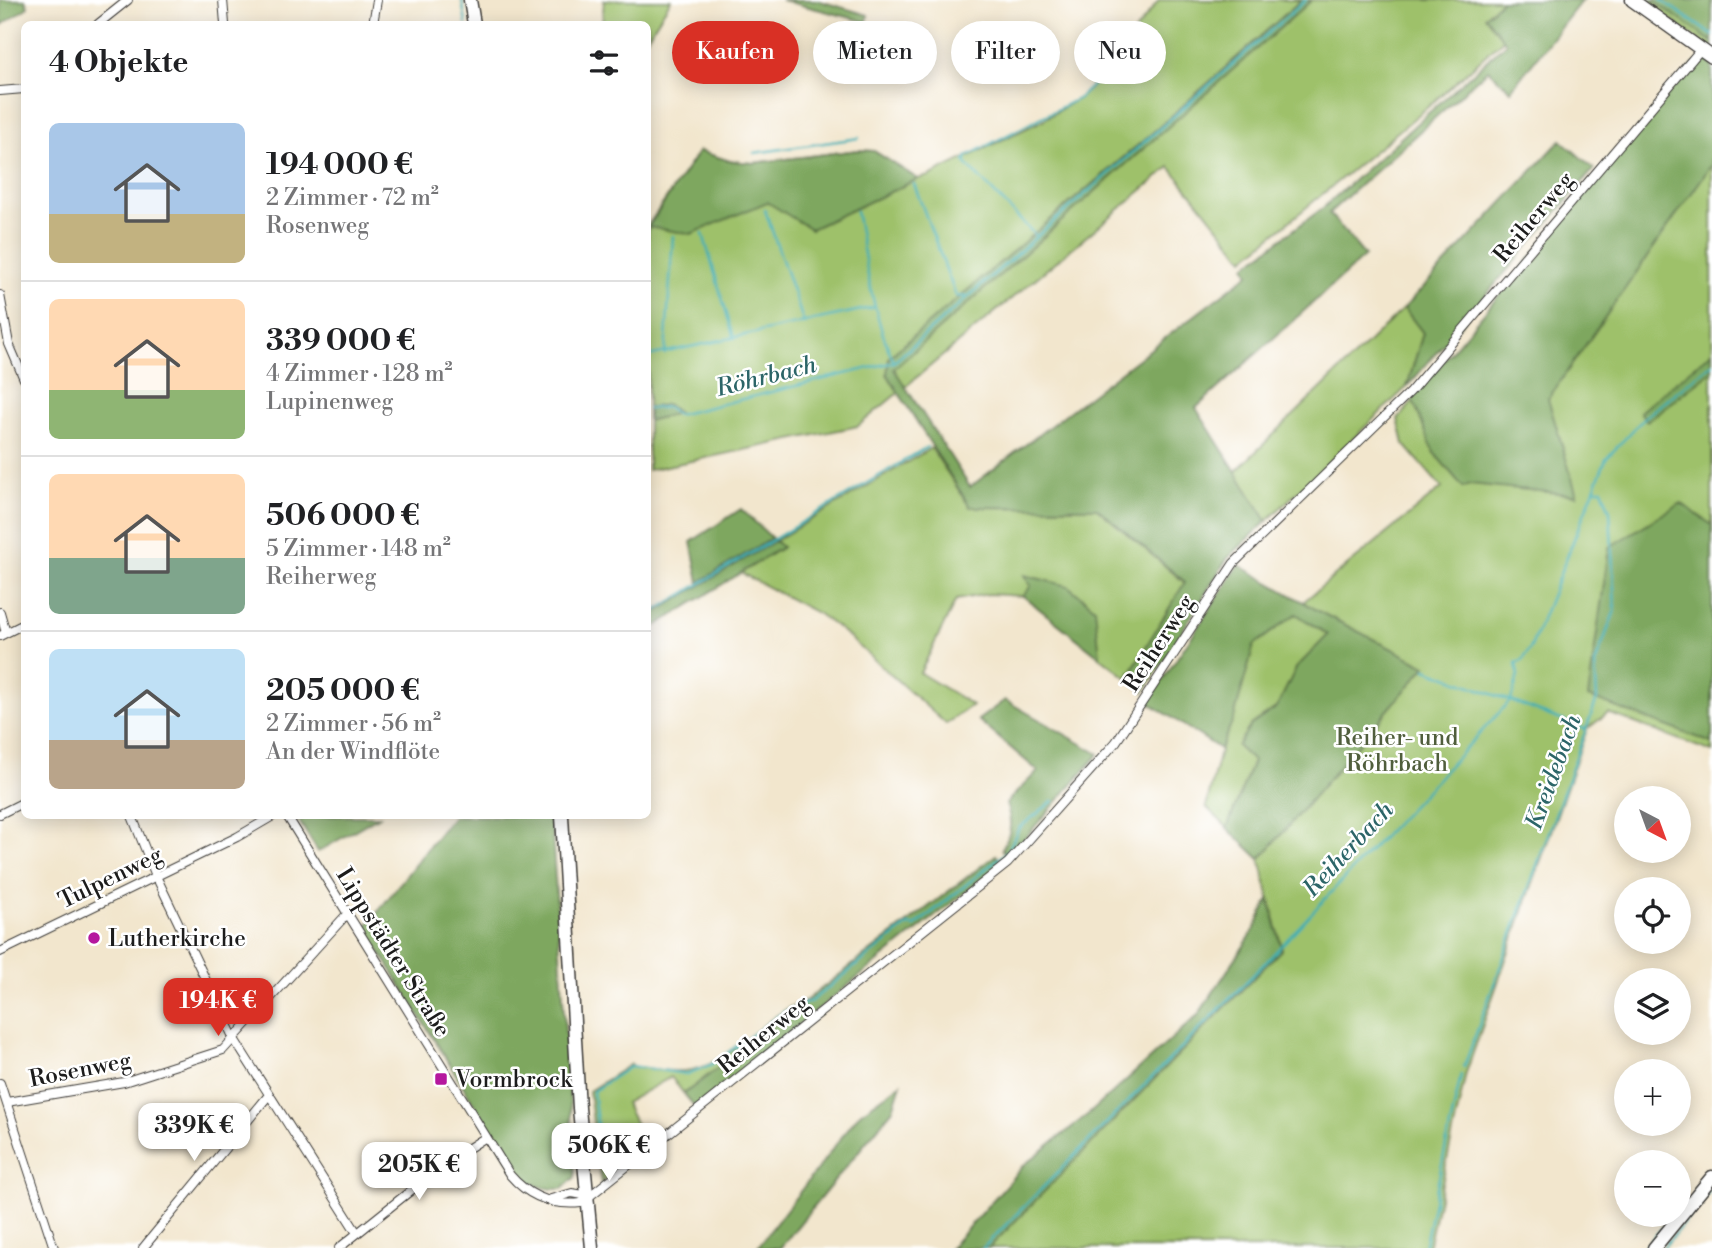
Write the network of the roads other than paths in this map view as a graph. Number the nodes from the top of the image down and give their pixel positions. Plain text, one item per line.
1 (128, 0) edge
2 (223, 0) edge
3 (377, 0) edge
4 (470, 0) edge
5 (1632, 0) edge
6 (102, 21) edge
7 (225, 21) edge
8 (374, 21) edge
9 (474, 21) edge
10 (1706, 53) edge
11 (21, 89) edge
12 (0, 91) edge
13 (0, 295) edge
14 (21, 372) edge
15 (0, 612) edge
16 (21, 626) edge
17 (3, 635) edge
18 (21, 804) edge
19 (0, 814) edge
20 (133, 819) edge
21 (267, 819) edge
22 (289, 819) edge
23 (562, 819) edge
24 (156, 876) junction
25 (348, 913) junction
26 (0, 952) edge
27 (234, 1039) junction
28 (0, 1083) edge
29 (268, 1096) junction
30 (6, 1102) junction
31 (486, 1137) junction
32 (1712, 1177) edge
33 (589, 1196) junction
34 (357, 1233) junction
35 (54, 1248) edge
36 (143, 1248) edge
37 (339, 1248) edge
38 (592, 1248) edge
39 (1654, 1248) edge

1 - 6 street
2 - 7 street
3 - 8 street
4 - 9 main road
5 - 10 main road
10 - 33 street, Reiherweg
11 - 12 street
13 - 14 street
15 - 17 street
16 - 17 street
18 - 19 street
20 - 24 street
21 - 24 street, Tulpenweg
22 - 25 street, Lippstädter Straße
23 - 33 main road
24 - 26 street, Tulpenweg
24 - 27 street
25 - 27 street, Rosenweg
25 - 31 street, Lippstädter Straße
27 - 29 street
27 - 30 street, Rosenweg
28 - 30 street
29 - 34 street
29 - 36 street
30 - 35 street
31 - 33 street, Lippstädter Straße
31 - 34 street
32 - 39 main road
33 - 38 main road
34 - 37 street

